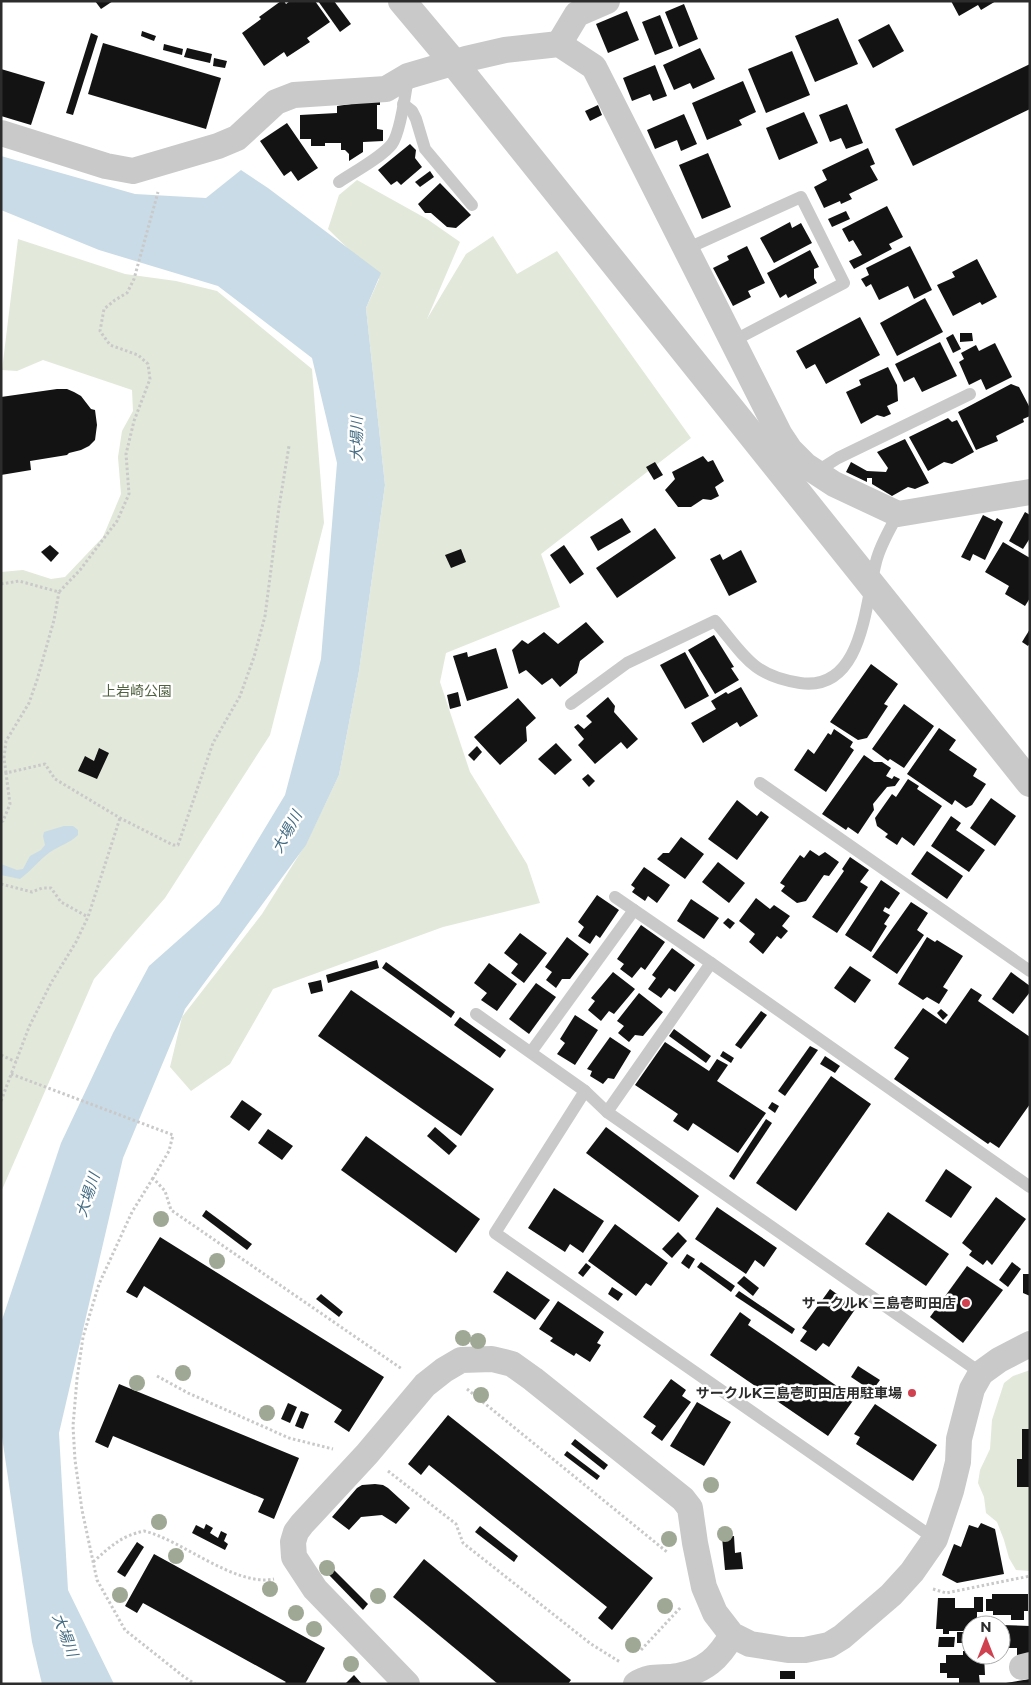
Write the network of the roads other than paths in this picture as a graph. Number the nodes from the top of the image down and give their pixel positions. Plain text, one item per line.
1 (402, 1) edge
2 (607, 1) edge
3 (559, 44) junction
4 (454, 63) junction
5 (408, 76) junction
6 (403, 104) junction
7 (1, 133) edge
8 (339, 182) dead end
9 (472, 205) dead end
10 (686, 249) junction
11 (733, 341) junction
12 (970, 394) dead end
13 (816, 472) junction
14 (1030, 492) edge
15 (898, 514) junction
16 (871, 586) junction
17 (571, 704) dead end
18 (760, 783) dead end
19 (1030, 783) edge
20 (615, 897) dead end
21 (634, 910) junction
22 (711, 963) junction
23 (1030, 971) edge
24 (476, 1014) dead end
25 (531, 1052) junction
26 (585, 1091) junction
27 (607, 1112) junction
28 (1030, 1187) edge
29 (1030, 1344) edge
30 (981, 1373) junction
31 (935, 1539) junction
32 (732, 1635) junction
33 (641, 1681) edge
34 (407, 1684) edge

1 - 4 street
2 - 3 street
3 - 4 street
3 - 10 street
4 - 5 street
4 - 16 street
5 - 6 lane
5 - 7 street
6 - 8 lane
6 - 9 lane
10 - 11 street
10 - 11 lane
11 - 13 street
12 - 13 lane
13 - 15 street
14 - 15 street
15 - 16 lane
16 - 17 lane
16 - 19 street
18 - 23 lane
20 - 21 lane
21 - 22 lane
21 - 25 lane
22 - 27 lane
22 - 28 lane
24 - 25 lane
25 - 26 lane
26 - 27 lane
26 - 31 lane
27 - 30 lane
29 - 30 street
30 - 31 street
31 - 32 street
32 - 33 street
32 - 34 street

